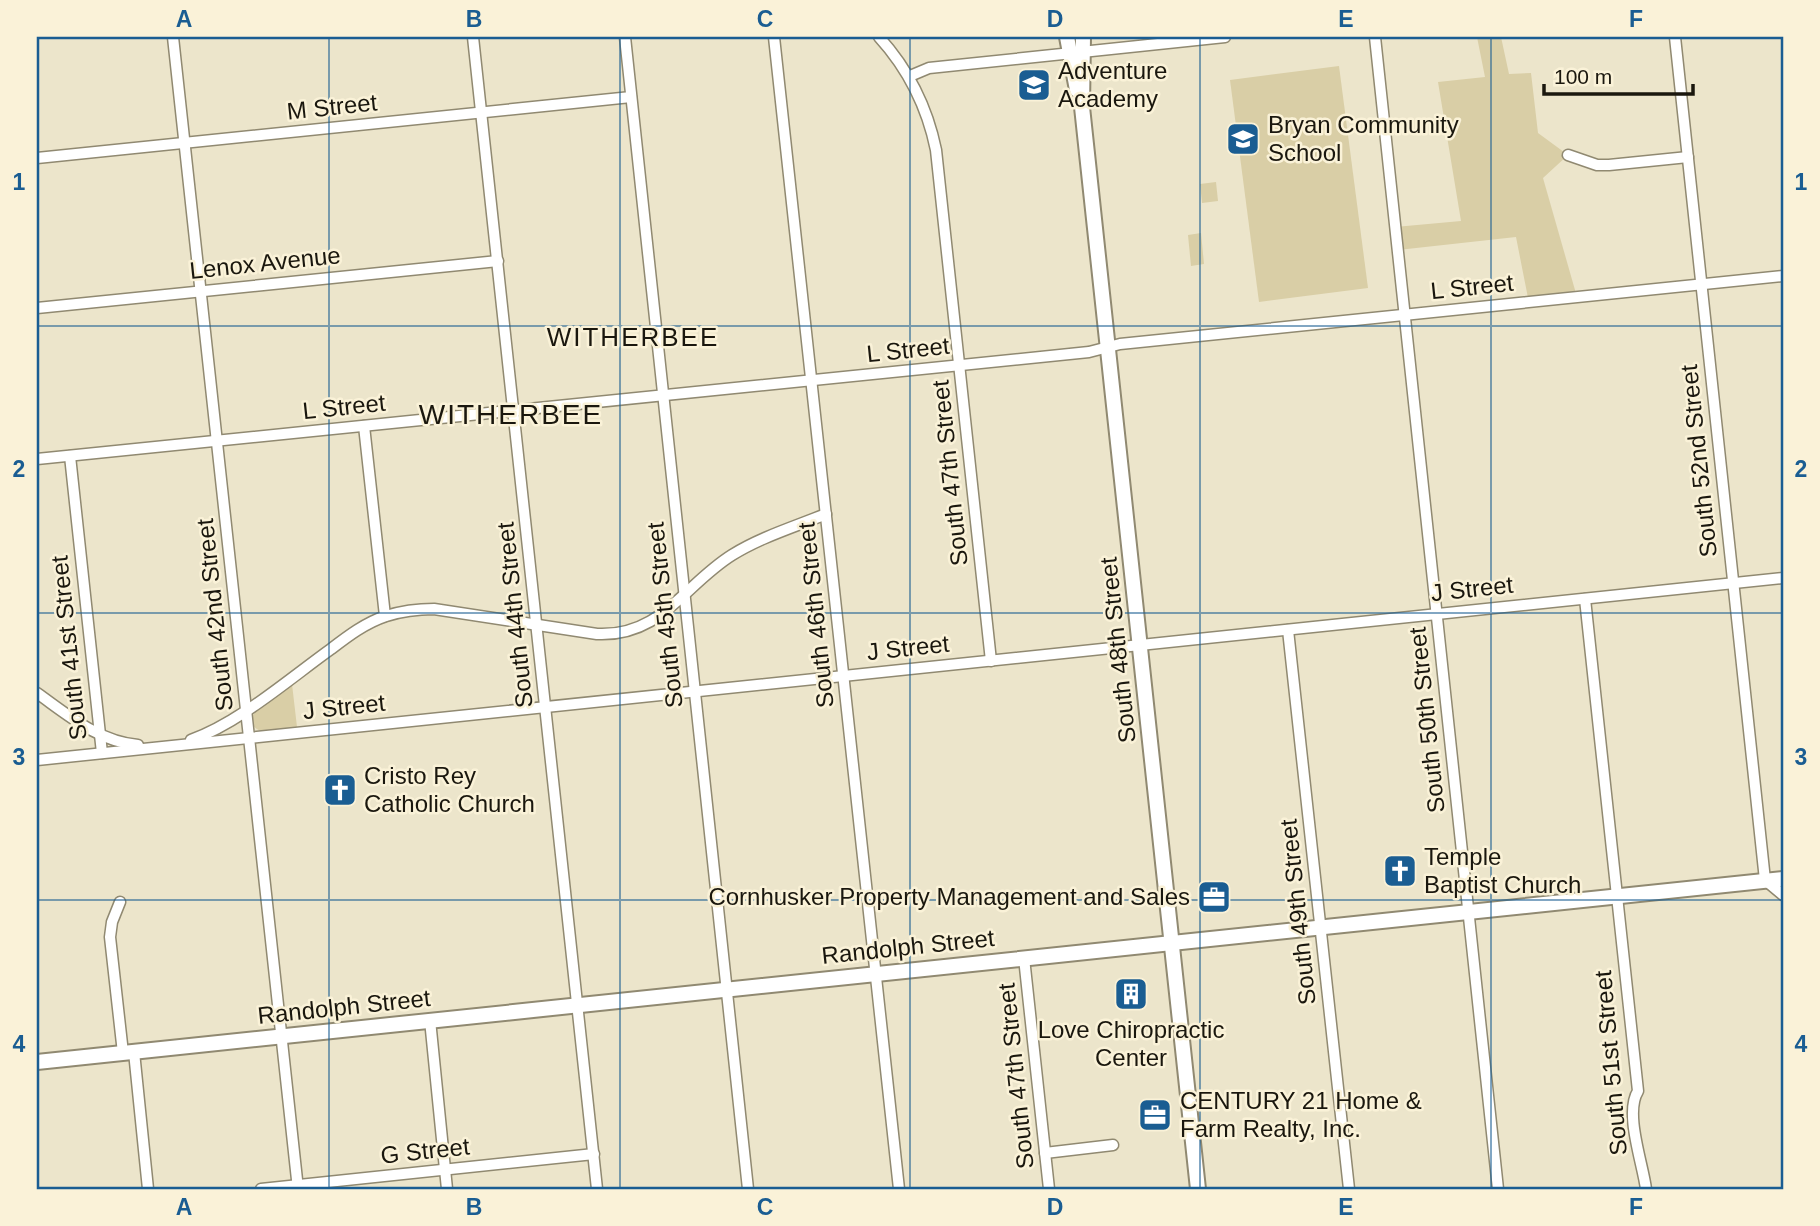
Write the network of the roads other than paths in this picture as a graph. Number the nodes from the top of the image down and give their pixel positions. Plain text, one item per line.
1 (173, 37) edge
2 (473, 37) edge
3 (625, 37) edge
4 (774, 37) edge
5 (879, 37) edge
6 (1067, 37) edge
7 (1225, 37) edge
8 (1375, 37) edge
9 (1675, 37) edge
10 (1078, 47) edge
11 (910, 76) junction
12 (631, 97) junction
13 (481, 113) junction
14 (185, 143) junction
15 (1568, 155) dead end
16 (1688, 157) junction
17 (37, 158) edge
18 (498, 261) junction
19 (1783, 276) edge
20 (1702, 285) junction
21 (201, 291) junction
22 (37, 308) edge
23 (1405, 315) junction
24 (1108, 347) junction
25 (959, 366) junction
26 (811, 381) junction
27 (663, 396) junction
28 (514, 411) junction
29 (364, 426) junction
30 (217, 441) junction
31 (70, 456) junction
32 (37, 459) edge
33 (826, 514) junction
34 (1783, 578) edge
35 (1733, 584) junction
36 (685, 594) junction
37 (1585, 599) junction
38 (1437, 614) junction
39 (385, 616) junction
40 (537, 625) junction
41 (1288, 630) junction
42 (1140, 645) junction
43 (991, 661) junction
44 (843, 676) junction
45 (37, 692) edge
46 (694, 692) junction
47 (546, 707) junction
48 (246, 709) junction
49 (100, 734) junction
50 (249, 737) junction
51 (174, 745) junction
52 (102, 753) junction
53 (37, 760) edge
54 (1783, 878) edge
55 (1765, 880) junction
56 (1783, 895) edge
57 (1617, 896) junction
58 (120, 902) dead end
59 (1469, 911) junction
60 (1320, 927) junction
61 (1172, 942) junction
62 (1024, 958) junction
63 (875, 974) junction
64 (727, 989) junction
65 (578, 1005) junction
66 (429, 1020) junction
67 (282, 1036) junction
68 (128, 1052) junction
69 (37, 1062) edge
70 (1113, 1145) dead end
71 (1045, 1153) junction
72 (594, 1154) junction
73 (445, 1170) junction
74 (298, 1187) edge
75 (148, 1189) edge
76 (261, 1189) edge
77 (447, 1189) edge
78 (597, 1189) edge
79 (748, 1189) edge
80 (899, 1189) edge
81 (1049, 1189) edge
82 (1198, 1189) edge
83 (1349, 1189) edge
84 (1498, 1189) edge
85 (1646, 1189) edge

1 - 14 street, South 42nd Street
2 - 13 street, South 44th Street
3 - 12 street, South 45th Street
4 - 26 street, South 46th Street
5 - 11 street
6 - 10 main road, South 48th Street
7 - 10 street
8 - 23 street, South 50th Street
9 - 16 street, South 52nd Street
10 - 11 street
10 - 24 main road, South 48th Street
11 - 25 street, South 47th Street
12 - 13 street, M Street
12 - 27 street, South 45th Street
13 - 14 street, M Street
13 - 18 street, South 44th Street
14 - 17 street, M Street
14 - 21 street, South 42nd Street
15 - 16 street
16 - 20 street, South 52nd Street
18 - 21 street, Lenox Avenue
18 - 28 street, South 44th Street
19 - 20 street, L Street
20 - 23 street, L Street
20 - 35 street, South 52nd Street
21 - 22 street, Lenox Avenue
21 - 30 street, South 42nd Street
23 - 24 street, L Street
23 - 38 street, South 50th Street
24 - 25 street, L Street
24 - 42 main road, South 48th Street
25 - 26 street, L Street
25 - 43 street, South 47th Street
26 - 27 street, L Street
26 - 33 street, South 46th Street
27 - 28 street, L Street
27 - 36 street, South 45th Street
28 - 29 street, L Street
28 - 40 street, South 44th Street
29 - 30 street, L Street
29 - 39 street
30 - 31 street, L Street
30 - 48 street, South 42nd Street
31 - 32 street, L Street
31 - 49 street, South 41st Street
33 - 36 street
33 - 44 street, South 46th Street
34 - 35 street, J Street
35 - 37 street, J Street
35 - 55 street, South 52nd Street
36 - 40 street
36 - 46 street, South 45th Street
37 - 38 street, J Street
37 - 57 street, South 51st Street
38 - 41 street, J Street
38 - 59 street, South 50th Street
39 - 40 street
39 - 48 street
40 - 47 street, South 44th Street
41 - 42 street, J Street
41 - 60 street, South 49th Street
42 - 43 street, J Street
42 - 61 main road, South 48th Street
43 - 44 street, J Street
44 - 46 street, J Street
44 - 63 street, South 46th Street
45 - 49 street
46 - 47 street, J Street
46 - 64 street, South 45th Street
47 - 50 street, J Street
47 - 65 street, South 44th Street
48 - 50 street, South 42nd Street
48 - 51 street
49 - 51 street
49 - 52 street, South 41st Street
50 - 51 street, J Street
50 - 67 street, South 42nd Street
51 - 52 street, J Street
52 - 53 street, J Street
54 - 55 main road, Randolph Street
55 - 56 street
55 - 57 main road, Randolph Street
57 - 59 main road, Randolph Street
57 - 85 street, South 51st Street
58 - 68 street
59 - 60 main road, Randolph Street
59 - 84 street, South 50th Street
60 - 61 main road, Randolph Street
60 - 83 street, South 49th Street
61 - 62 main road, Randolph Street
61 - 82 main road, South 48th Street
62 - 63 main road, Randolph Street
62 - 71 street, South 47th Street
63 - 64 main road, Randolph Street
63 - 80 street, South 46th Street
64 - 65 main road, Randolph Street
64 - 79 street, South 45th Street
65 - 66 main road, Randolph Street
65 - 72 street, South 44th Street
66 - 67 main road, Randolph Street
66 - 73 street
67 - 68 main road, Randolph Street
67 - 74 street, South 42nd Street
68 - 69 main road, Randolph Street
68 - 75 street
70 - 71 street
71 - 81 street, South 47th Street
72 - 73 street, G Street
72 - 78 street, South 44th Street
73 - 74 street, G Street
73 - 77 street
74 - 76 street, G Street

